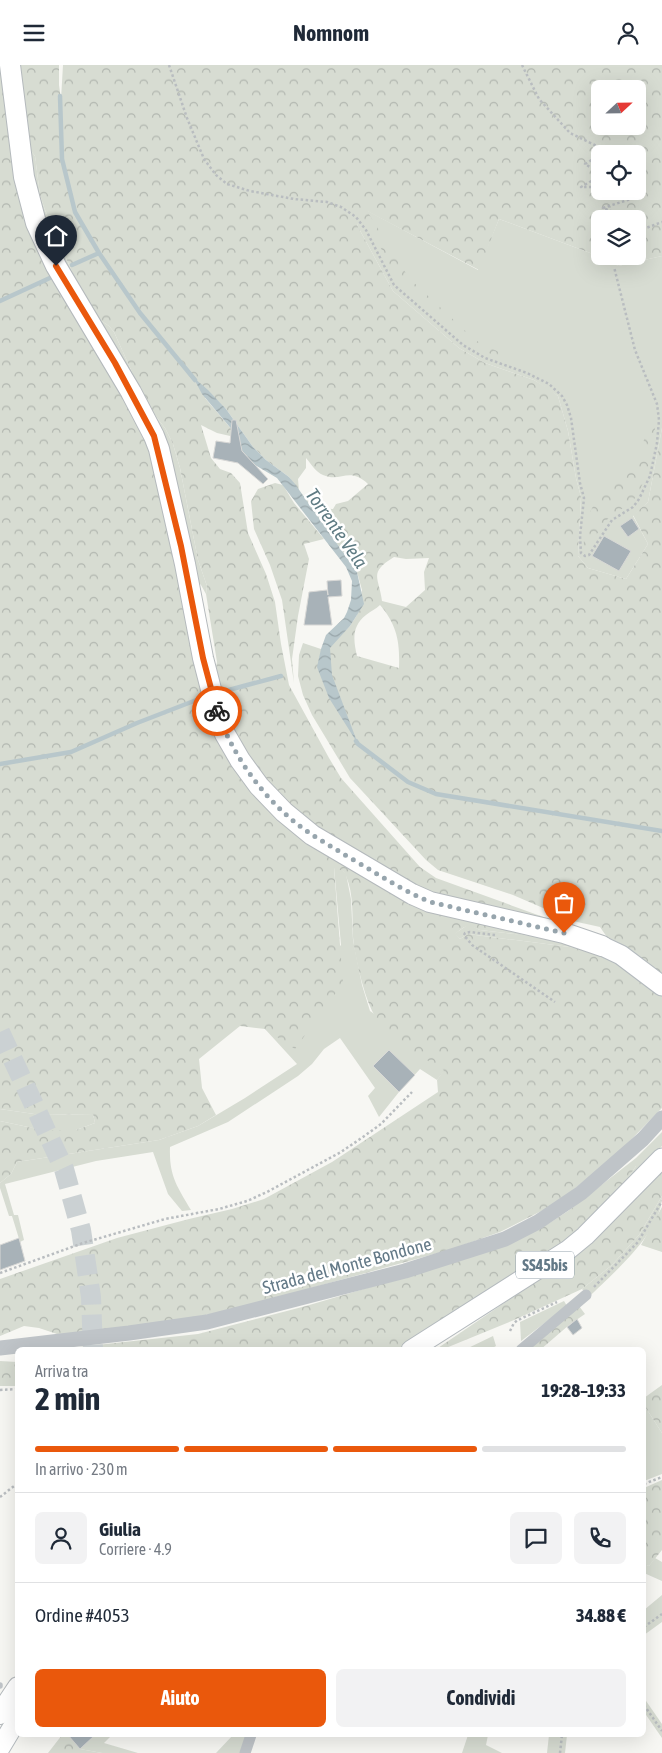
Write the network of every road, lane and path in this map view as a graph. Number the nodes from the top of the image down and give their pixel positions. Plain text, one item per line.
1 (10, 65) edge
2 (169, 65) edge
3 (522, 65) edge
4 (595, 145) edge
5 (591, 161) edge
6 (591, 169) edge
7 (591, 180) edge
8 (591, 187) edge
9 (628, 200) edge
10 (608, 210) edge
11 (662, 222) edge
12 (646, 228) edge
13 (614, 267) dead end
14 (498, 936) dead end
15 (602, 946) joint
16 (662, 986) edge
17 (555, 1002) dead end
18 (412, 1092) dead end
19 (662, 1118) edge
20 (662, 1158) edge
21 (662, 1201) edge
22 (0, 1273) edge
23 (582, 1297) junction
24 (510, 1331) dead end
25 (416, 1347) edge
26 (524, 1347) edge
27 (0, 1348) edge
28 (15, 1389) edge
29 (0, 1390) edge
30 (662, 1477) edge
31 (646, 1483) edge
32 (15, 1485) edge
33 (0, 1497) edge
34 (662, 1614) edge
35 (646, 1626) edge
36 (15, 1692) edge
37 (646, 1708) edge
38 (0, 1714) edge
39 (15, 1722) edge
40 (662, 1731) edge
41 (250, 1737) edge
42 (562, 1737) edge
43 (0, 1747) edge
44 (245, 1753) edge
45 (560, 1753) edge

1 - 15 highway
2 - 13 path
3 - 4 path
5 - 6 path
7 - 8 path
9 - 10 path
11 - 12 path
14 - 17 path
15 - 16 main road
18 - 22 path
19 - 27 street, Strada del Monte Bondone
20 - 25 main road, SS45bis
21 - 23 path
23 - 24 path
23 - 26 street
28 - 29 path
30 - 31 path
32 - 33 path
34 - 35 path
36 - 38 highway
37 - 40 path
39 - 43 main road
41 - 44 street
42 - 45 path

